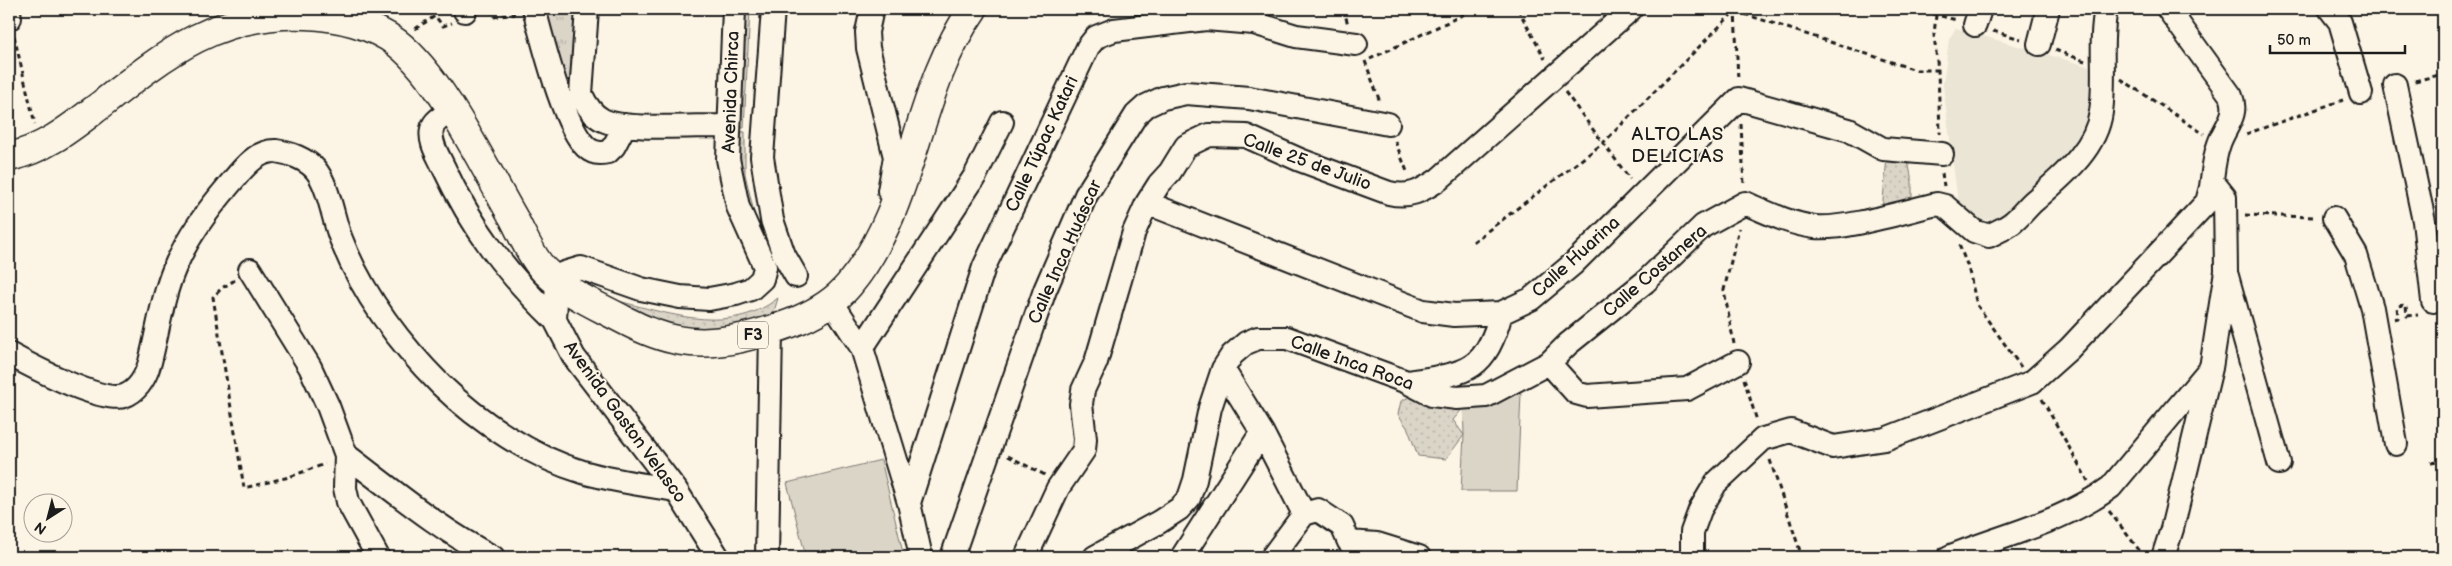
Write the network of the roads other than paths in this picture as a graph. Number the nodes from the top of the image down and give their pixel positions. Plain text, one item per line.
1 (534, 9) edge
2 (587, 9) edge
3 (734, 9) edge
4 (773, 9) edge
5 (872, 9) edge
6 (973, 9) edge
7 (1631, 9) edge
8 (2048, 9) edge
9 (2106, 9) edge
10 (2168, 9) edge
11 (2330, 9) edge
12 (2039, 44) road end
13 (1360, 53) road end
14 (2395, 85) road end
15 (2361, 93) road end
16 (451, 112) junction
17 (1002, 122) dead end
18 (1388, 124) dead end
19 (624, 125) junction
20 (727, 126) junction
21 (1942, 154) road end
22 (9, 157) edge
23 (2211, 187) junction
24 (898, 194) junction
25 (768, 195) junction
26 (1147, 203) junction
27 (2334, 218) road end
28 (746, 224) junction
29 (250, 270) road end
30 (2226, 271) junction
31 (796, 276) dead end
32 (557, 281) junction
33 (2433, 301) road end
34 (832, 302) junction
35 (1501, 313) junction
36 (555, 320) junction
37 (771, 331) junction
38 (862, 348) junction
39 (9, 354) edge
40 (1738, 362) road end
41 (1549, 363) junction
42 (2211, 368) junction
43 (1223, 369) junction
44 (1407, 382) junction
45 (1262, 432) junction
46 (2396, 444) dead end
47 (346, 455) junction
48 (2279, 463) dead end
49 (676, 490) junction
50 (909, 503) junction
51 (1304, 514) junction
52 (1342, 550) edge
53 (378, 557) edge
54 (492, 557) edge
55 (718, 557) edge
56 (766, 557) edge
57 (921, 557) edge
58 (952, 557) edge
59 (1026, 557) edge
60 (1095, 557) edge
61 (1182, 557) edge
62 (1272, 557) edge
63 (1419, 557) edge
64 (1692, 557) edge
65 (1949, 557) edge
66 (2163, 557) edge

1 - 19 street
2 - 19 street
3 - 20 street, Avenida Chirca
4 - 25 street, Avenida Chirca
5 - 24 street
6 - 24 highway, F3
7 - 26 street, Calle 25 de Julio
8 - 12 street
9 - 41 street, Calle Costanera
10 - 23 street
11 - 15 street
13 - 50 street, Calle Túpac Katari
14 - 33 street
16 - 22 highway, F3
16 - 32 highway, F3
16 - 36 street
17 - 38 street
18 - 58 street, Calle Inca Huáscar
19 - 20 street
20 - 28 street, Avenida Chirca
21 - 35 street, Calle Huarina
23 - 30 street
23 - 64 street
24 - 34 highway, F3
25 - 28 street
25 - 31 street, Avenida Chirca
26 - 35 street, Calle Huarina
26 - 59 street, Calle 25 de Julio
27 - 46 street
28 - 32 street, Avenida Chirca
29 - 47 street
30 - 42 street
30 - 48 street
32 - 36 street, Avenida Gaston Velasco
32 - 37 highway, F3
34 - 37 highway, F3
34 - 38 street
35 - 44 street
36 - 49 street, Avenida Gaston Velasco
37 - 56 street
38 - 50 street
39 - 49 street
40 - 41 street
41 - 44 street, Calle Inca Roca
42 - 65 street
42 - 66 street
43 - 44 street, Calle Inca Roca
43 - 45 street
43 - 60 street, Calle Inca Roca
45 - 51 street
45 - 61 street
47 - 53 street
47 - 54 street
49 - 55 street, Avenida Gaston Velasco
50 - 57 street
51 - 52 street
51 - 62 street
52 - 63 street

